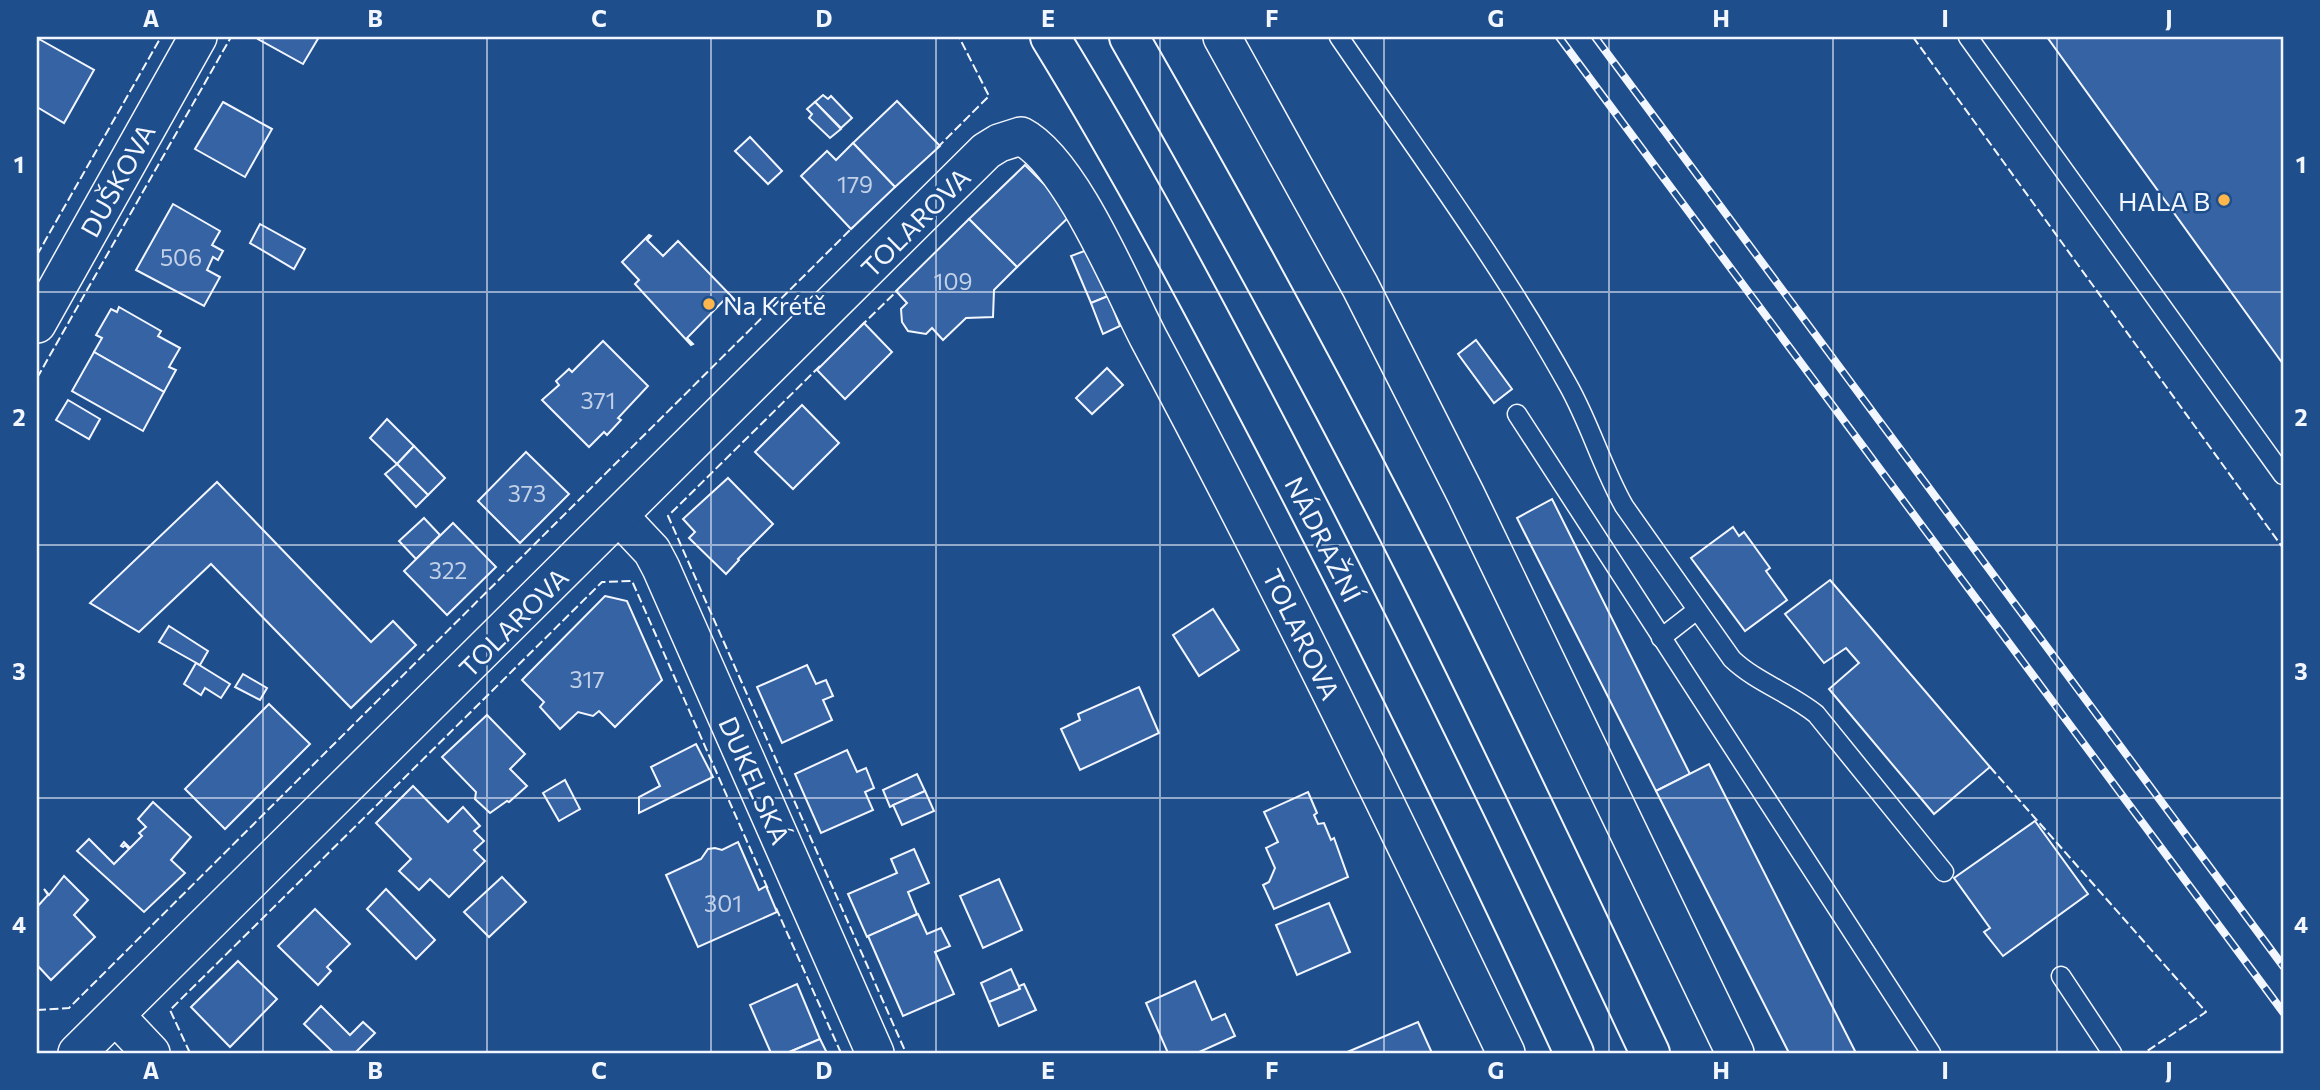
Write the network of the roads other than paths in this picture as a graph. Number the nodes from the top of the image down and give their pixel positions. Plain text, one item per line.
1 (198, 37) edge
2 (1050, 37) edge
3 (1129, 37) edge
4 (1222, 37) edge
5 (1339, 37) edge
6 (1968, 37) edge
7 (37, 324) edge
8 (1517, 414) dead end
9 (2283, 475) edge
10 (620, 517) junction
11 (1697, 610) junction
12 (1661, 638) junction
13 (1944, 872) dead end
14 (2061, 976) dead end
15 (116, 1016) junction
16 (77, 1053) edge
17 (151, 1053) edge
18 (875, 1053) edge
19 (1506, 1053) edge
20 (1574, 1053) edge
21 (1650, 1053) edge
22 (1735, 1053) edge
23 (1931, 1053) edge
24 (2112, 1053) edge

1 - 7 street, DUŠKOVA
2 - 20 main road, NÁDRAŽNÍ
3 - 21 main road
4 - 22 street
5 - 11 lane
6 - 9 lane
8 - 12 lane
10 - 15 street, TOLAROVA
10 - 18 street, DUKELSKÁ
10 - 19 street, TOLAROVA
11 - 12 lane
11 - 13 lane
12 - 23 lane
14 - 24 lane
15 - 16 street, TOLAROVA
15 - 17 street

